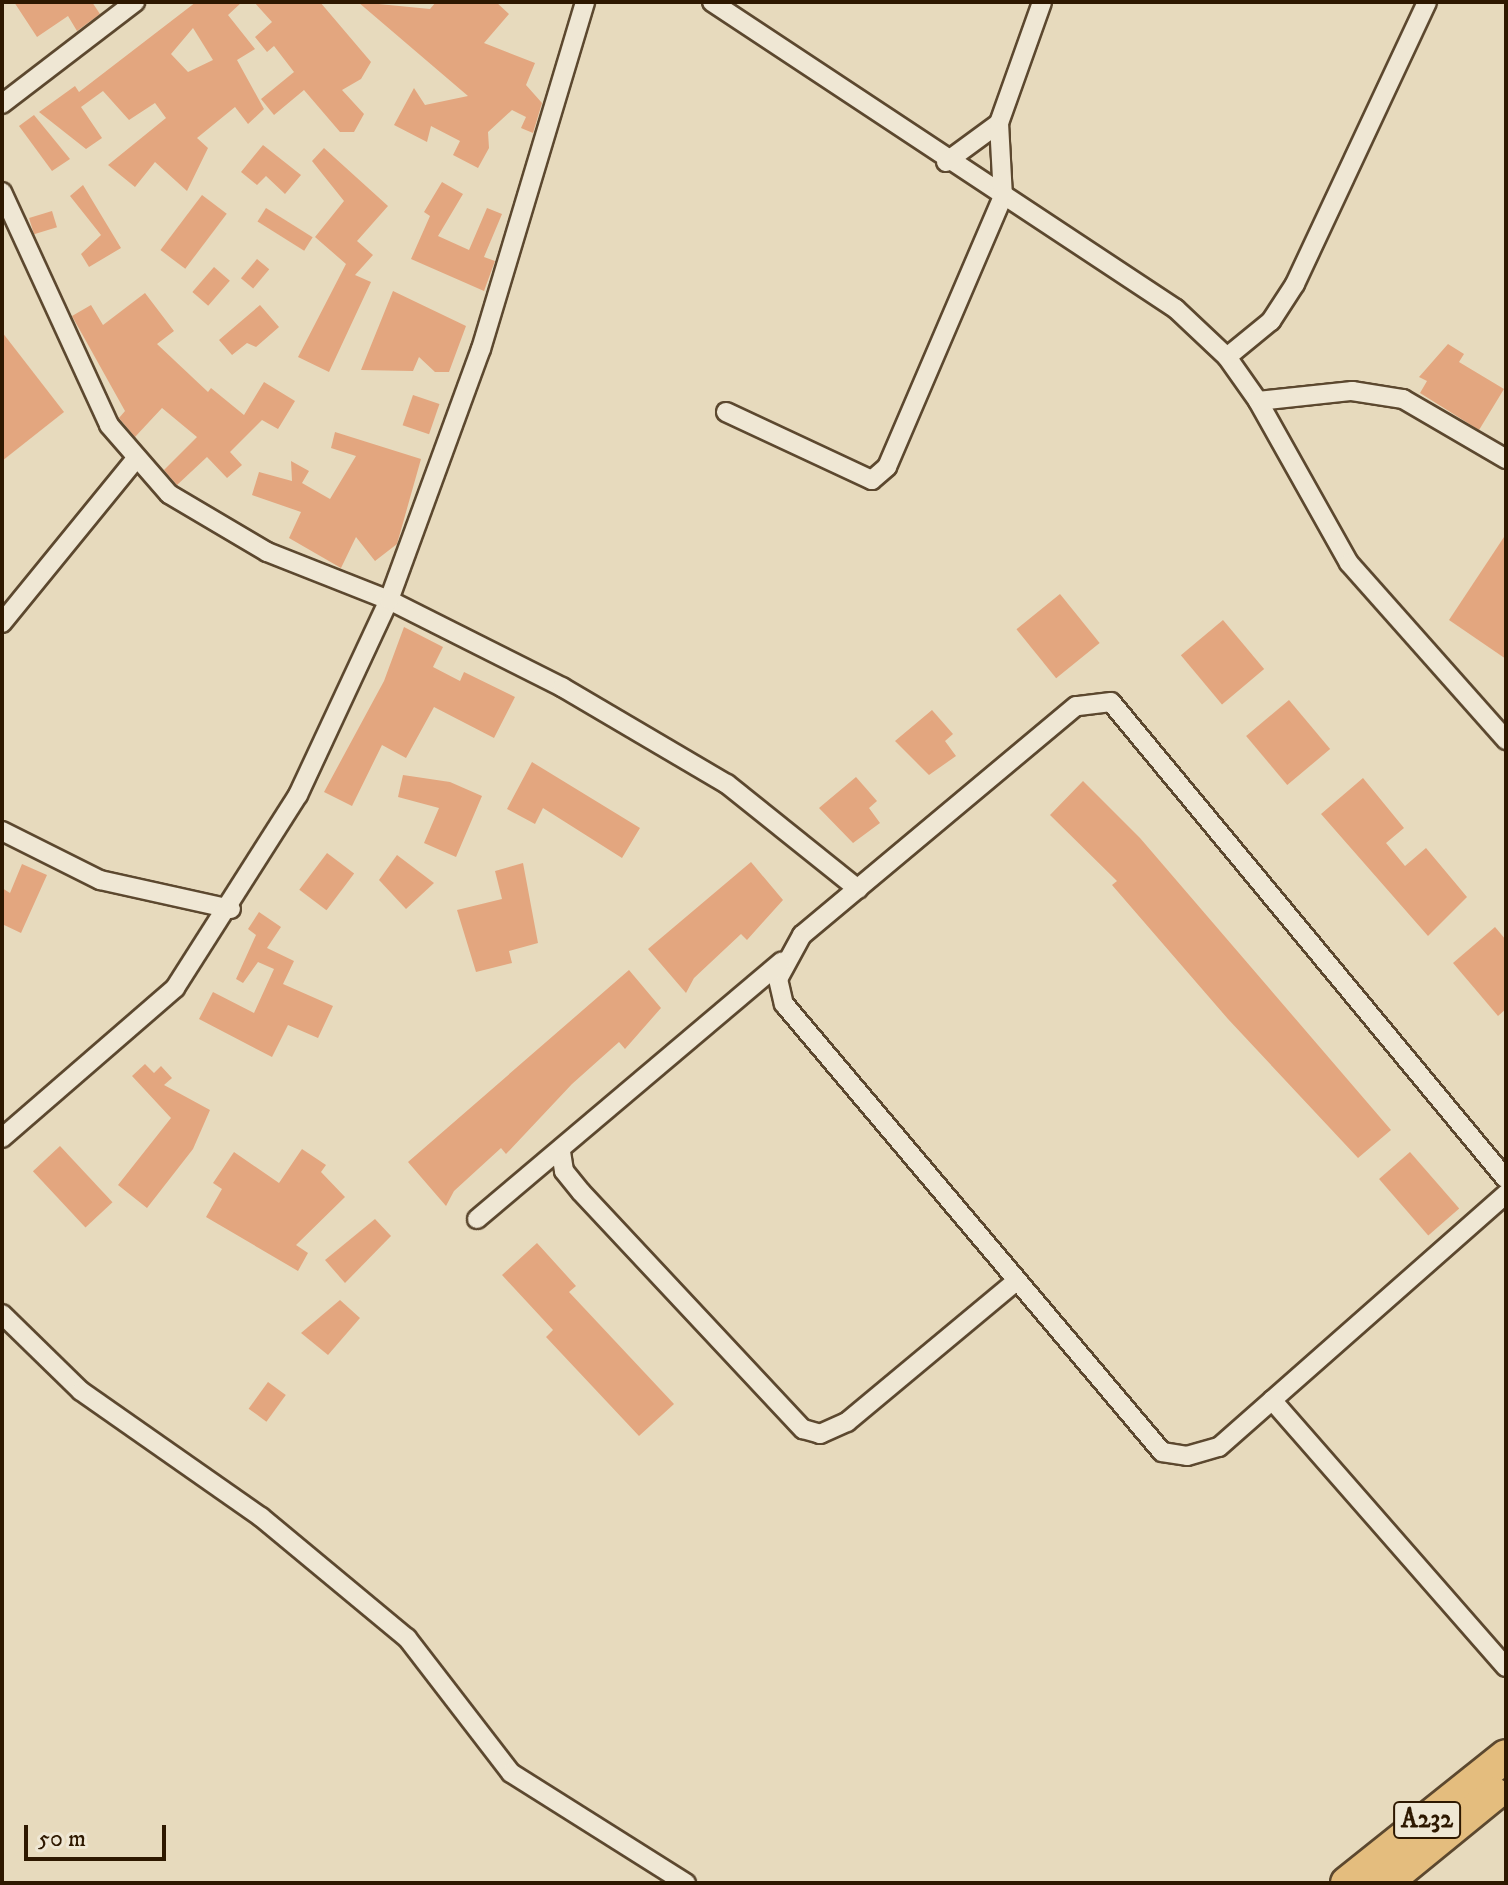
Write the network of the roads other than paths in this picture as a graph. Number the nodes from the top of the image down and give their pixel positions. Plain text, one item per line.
1 (135, 2) edge
2 (585, 2) edge
3 (712, 2) edge
4 (1042, 2) edge
5 (1427, 2) edge
6 (2, 104) edge
7 (999, 123) junction
8 (946, 162) junction
9 (2, 192) edge
10 (1003, 197) junction
11 (1227, 357) junction
12 (1258, 401) junction
13 (726, 412) dead end
14 (1506, 459) edge
15 (134, 461) junction
16 (389, 600) junction
17 (2, 623) edge
18 (1506, 740) edge
19 (2, 831) edge
20 (858, 889) junction
21 (231, 909) junction
22 (784, 960) junction
23 (2, 1138) edge
24 (561, 1152) junction
25 (1506, 1179) edge
26 (1506, 1194) edge
27 (477, 1219) dead end
28 (1015, 1282) junction
29 (2, 1314) edge
30 (1272, 1400) junction
31 (1506, 1667) edge
32 (1506, 1756) edge
33 (1506, 1784) edge
34 (686, 1883) edge
35 (1347, 1883) edge
36 (1385, 1883) edge

1 - 6 street
2 - 16 street
3 - 8 street
4 - 7 street
5 - 11 street
7 - 8 street
7 - 10 street
8 - 10 street
9 - 15 street
10 - 11 street
10 - 13 street
11 - 12 street
12 - 14 street
12 - 18 street
15 - 16 street
15 - 17 street
16 - 20 street
16 - 21 street
19 - 21 street
20 - 22 street
20 - 25 street
21 - 23 street
22 - 24 street
22 - 28 street
24 - 27 street
24 - 28 street
26 - 30 street
28 - 30 street
29 - 34 street
30 - 31 street
32 - 35 highway, A232
33 - 36 highway, A232

